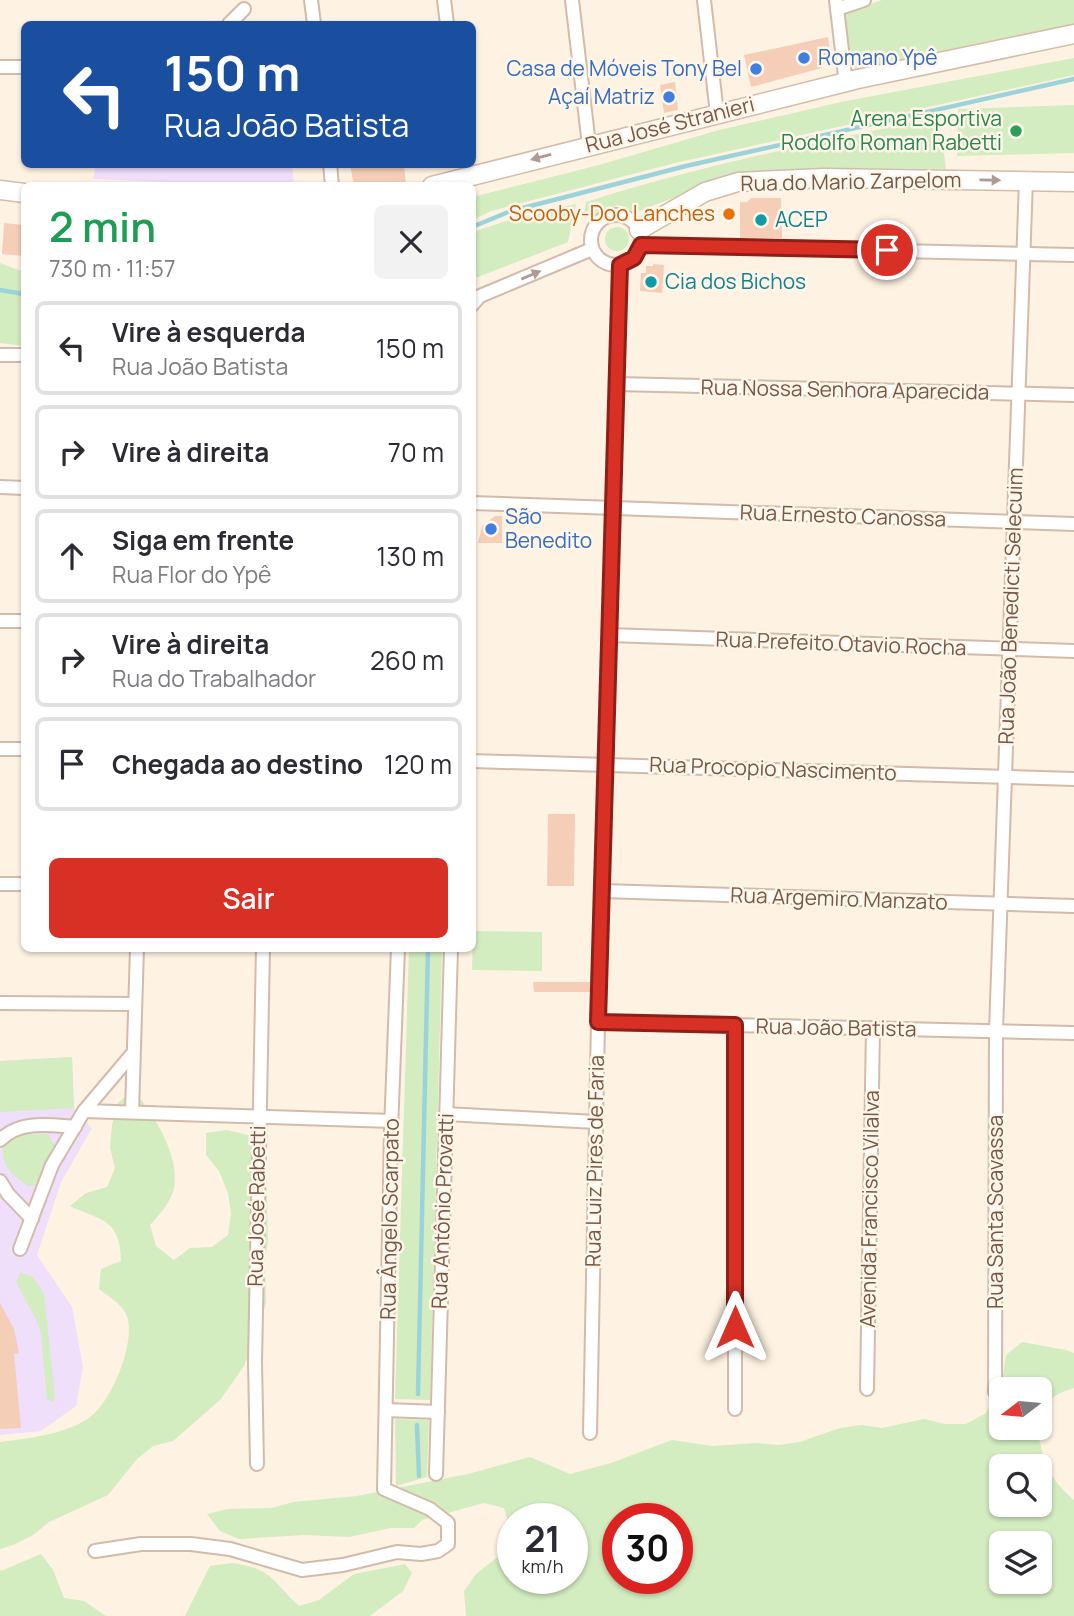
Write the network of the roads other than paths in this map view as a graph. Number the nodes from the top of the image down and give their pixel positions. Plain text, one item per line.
1 (312, 0) edge
2 (444, 0) edge
3 (572, 0) edge
4 (704, 0) edge
5 (864, 0) edge
6 (836, 5) edge
7 (244, 9) dead end
8 (232, 21) edge
9 (314, 21) edge
10 (447, 21) edge
11 (1074, 34) edge
12 (0, 67) edge
13 (21, 67) edge
14 (846, 84) junction
15 (717, 114) junction
16 (589, 145) junction
17 (466, 171) edge
18 (1026, 180) junction
19 (441, 182) edge
20 (1074, 182) edge
21 (0, 190) edge
22 (21, 192) edge
23 (640, 237) junction
24 (592, 249) junction
25 (1024, 253) junction
26 (1074, 255) edge
27 (620, 265) junction
28 (476, 300) edge
29 (0, 355) edge
30 (21, 355) edge
31 (617, 384) junction
32 (1019, 394) junction
33 (1074, 395) edge
34 (0, 487) edge
35 (21, 488) edge
36 (476, 503) edge
37 (613, 508) junction
38 (1014, 522) junction
39 (1074, 524) edge
40 (0, 621) edge
41 (21, 621) edge
42 (609, 635) junction
43 (1010, 650) junction
44 (1074, 651) edge
45 (0, 749) edge
46 (21, 749) edge
47 (476, 761) edge
48 (607, 764) junction
49 (1005, 776) junction
50 (1074, 779) edge
51 (0, 884) edge
52 (21, 884) edge
53 (603, 891) junction
54 (1002, 904) junction
55 (1074, 906) edge
56 (136, 952) edge
57 (263, 952) edge
58 (398, 952) edge
59 (451, 952) edge
60 (0, 1003) edge
61 (135, 1004) junction
62 (598, 1022) junction
63 (735, 1025) junction
64 (873, 1028) junction
65 (996, 1031) junction
66 (1074, 1033) edge
67 (133, 1053) junction
68 (84, 1111) junction
69 (132, 1112) junction
70 (446, 1114) junction
71 (258, 1117) junction
72 (392, 1122) junction
73 (596, 1122) junction
74 (75, 1127) junction
75 (0, 1140) edge
76 (0, 1181) edge
77 (32, 1219) junction
78 (20, 1250) dead end
79 (995, 1377) edge
80 (867, 1389) dead end
81 (735, 1409) dead end
82 (386, 1410) junction
83 (438, 1412) junction
84 (590, 1433) dead end
85 (257, 1464) dead end
86 (436, 1474) dead end
87 (95, 1551) dead end

1 - 9 street
2 - 10 street
3 - 16 street
4 - 15 street
5 - 6 street
6 - 14 street
7 - 8 street
11 - 14 street, Rua José Stranieri
12 - 13 street
14 - 15 street, Rua José Stranieri
15 - 16 street, Rua José Stranieri
16 -> 17 street, Rua José Stranieri
17 - 19 street, Rua José Stranieri
18 - 20 street, Rua do Mario Zarpelom
23 -> 18 street, Rua do Mario Zarpelom
18 - 25 street, Rua João Benedicti Selecuim
21 - 22 street
23 - 24 street
23 - 25 street
23 - 27 street
24 - 27 street
28 -> 24 street
25 - 26 street
25 - 32 street, Rua João Benedicti Selecuim
27 - 31 street, Rua Luiz Pires de Faria
29 - 30 street
31 - 32 street, Rua Nossa Senhora Aparecida
31 - 37 street, Rua Luiz Pires de Faria
32 - 33 street, Rua Nossa Senhora Aparecida
32 - 38 street, Rua João Benedicti Selecuim
34 - 35 street
36 - 37 street, Rua Ernesto Canossa
37 - 38 street, Rua Ernesto Canossa
37 - 42 street, Rua Luiz Pires de Faria
38 - 39 street, Rua Ernesto Canossa
38 - 43 street, Rua João Benedicti Selecuim
40 - 41 street
42 - 43 street, Rua Prefeito Otavio Rocha
42 - 48 street, Rua Luiz Pires de Faria
43 - 44 street, Rua Prefeito Otavio Rocha
43 - 49 street, Rua João Benedicti Selecuim
45 - 46 street
47 - 48 street, Rua Procopio Nascimento
48 - 49 street, Rua Procopio Nascimento
48 - 53 street, Rua Luiz Pires de Faria
49 - 50 street, Rua Procopio Nascimento
49 - 54 street, Rua João Benedicti Selecuim
51 - 52 street
53 - 54 street, Rua Argemiro Manzato
53 - 62 street, Rua Luiz Pires de Faria
54 - 55 street, Rua Argemiro Manzato
54 - 65 street, Rua João Benedicti Selecuim
56 - 61 street
57 - 71 street, Rua José Rabetti
58 - 72 street, Rua Ângelo Scarpato
59 - 70 street, Rua Antônio Provatti
60 - 61 street
61 - 67 street
62 - 63 street, Rua João Batista
62 - 73 street, Rua Luiz Pires de Faria
63 - 64 street, Rua João Batista
63 - 81 street
64 - 65 street, Rua João Batista
64 - 80 street, Avenida Francisco Vilalva
65 - 66 street, Rua João Batista
65 - 79 street, Rua Santa Scavassa
67 - 68 street
67 - 69 street
68 - 69 street
68 - 74 street
69 - 71 street
70 - 73 street
70 - 83 street, Rua Antônio Provatti
71 - 72 street
71 - 85 street, Rua José Rabetti
72 - 82 street, Rua Ângelo Scarpato
73 - 84 street, Rua Luiz Pires de Faria
74 - 75 street
74 - 77 street
76 - 77 street
77 - 78 street
82 - 83 street
82 - 87 street, Rua Ângelo Scarpato
83 - 86 street, Rua Antônio Provatti

